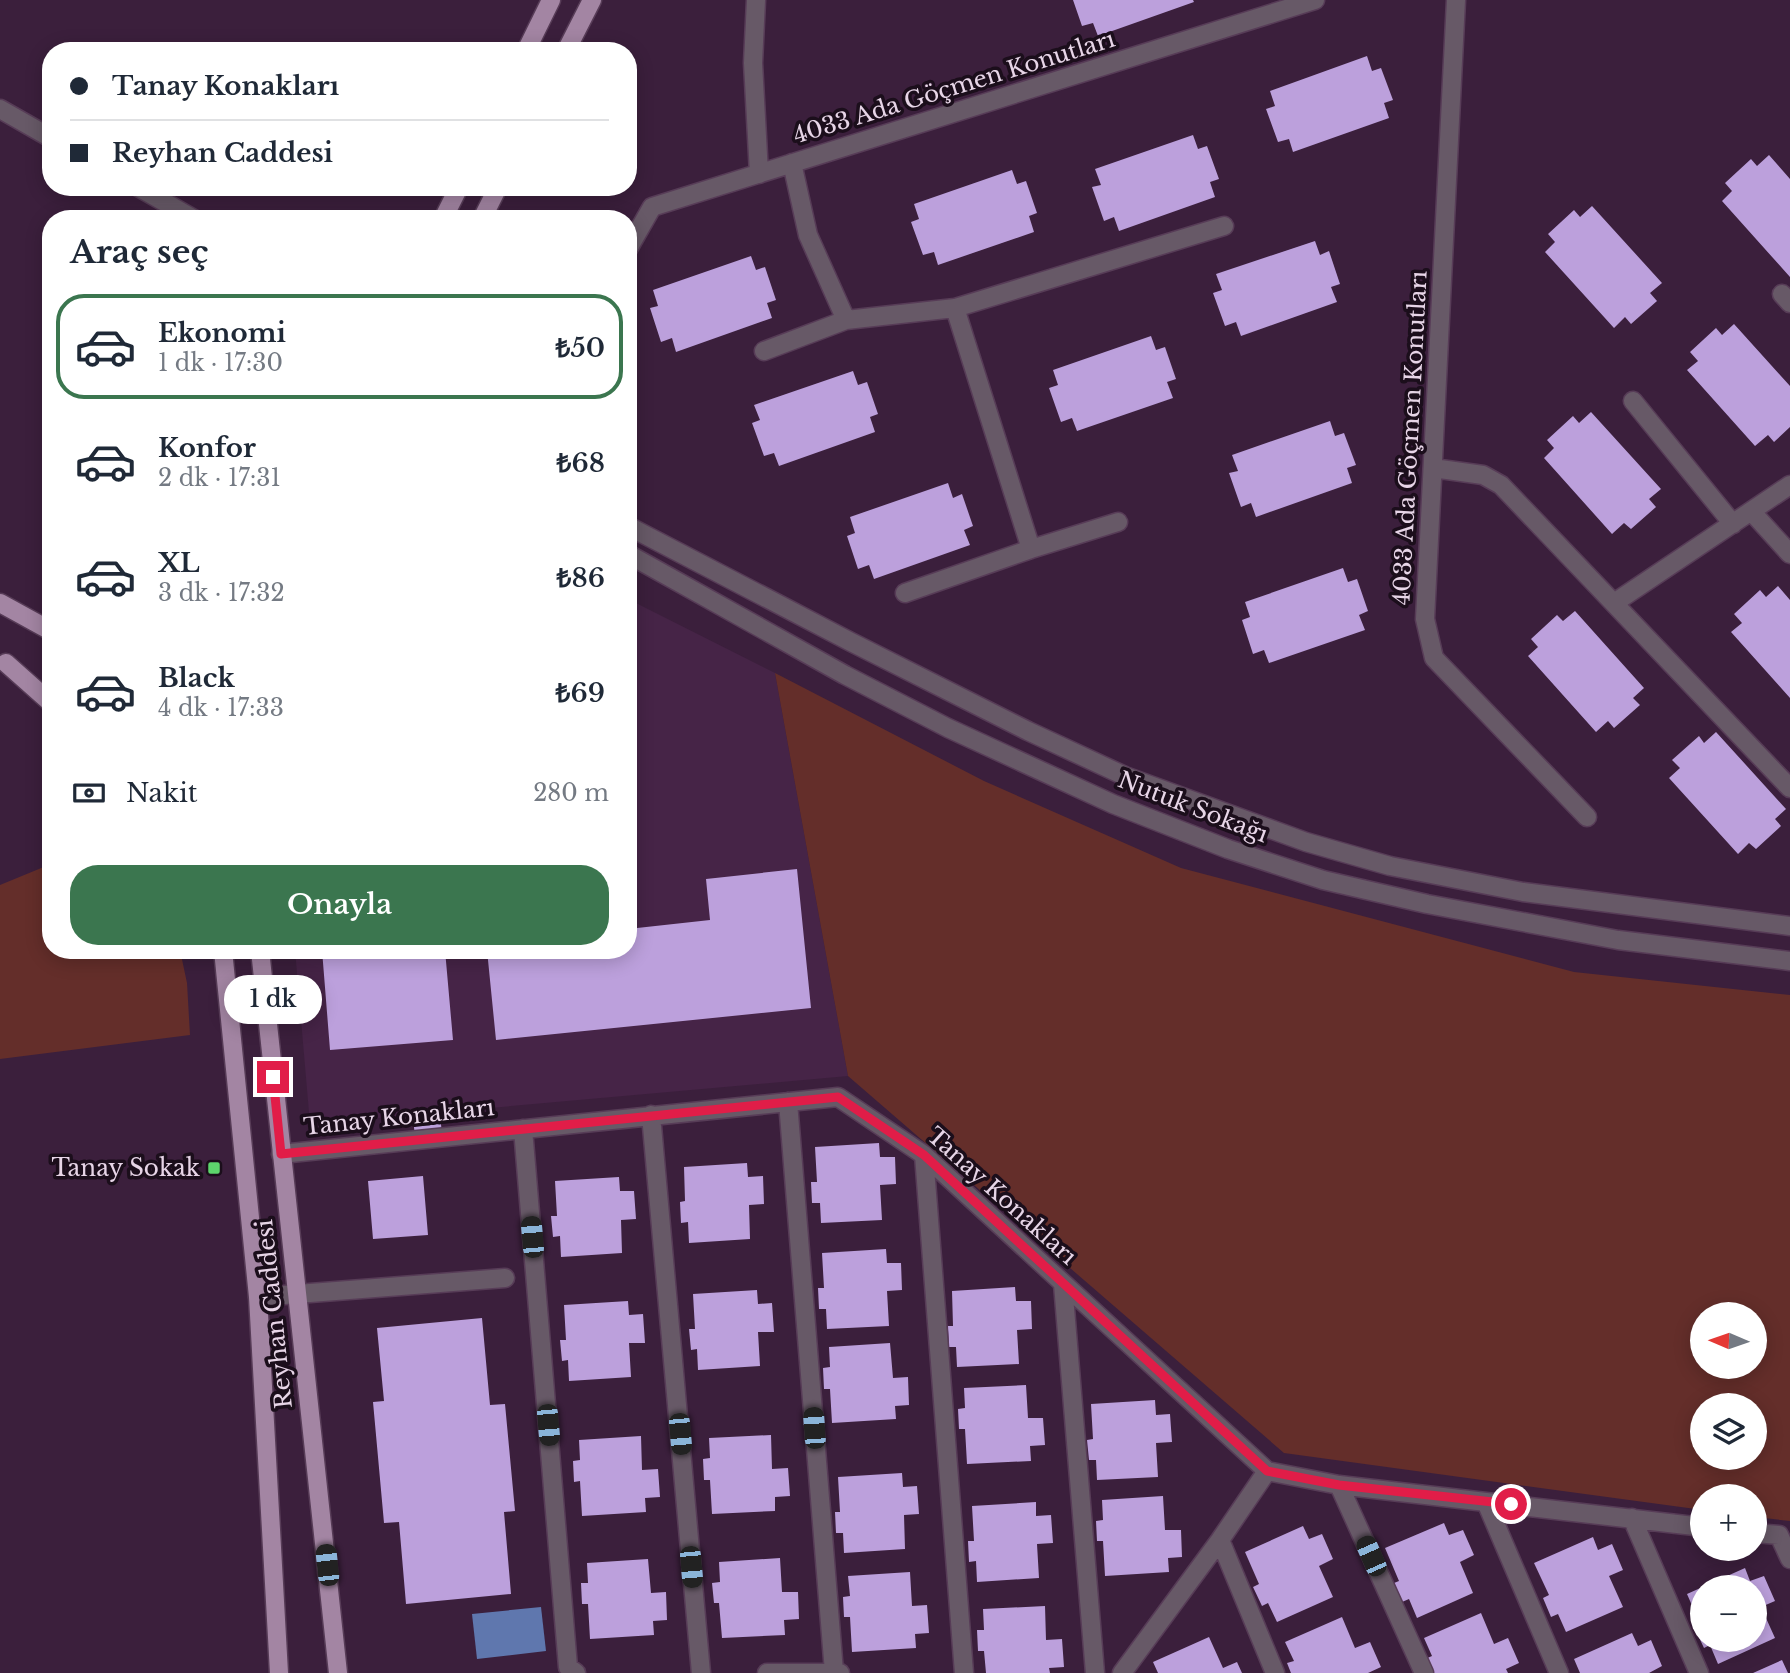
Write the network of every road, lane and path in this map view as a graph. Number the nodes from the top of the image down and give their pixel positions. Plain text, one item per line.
1 (551, 0) edge
2 (592, 0) edge
3 (756, 0) edge
4 (1315, 0) edge
5 (1456, 0) edge
6 (530, 42) edge
7 (571, 42) edge
8 (0, 109) edge
9 (42, 133) edge
10 (792, 163) junction
11 (759, 174) junction
12 (154, 196) edge
13 (178, 210) edge
14 (1224, 226) dead end
15 (637, 233) edge
16 (955, 308) junction
17 (846, 320) junction
18 (764, 351) dead end
19 (1633, 401) dead end
20 (1433, 468) junction
21 (1790, 485) edge
22 (1751, 511) junction
23 (1118, 522) dead end
24 (1733, 524) junction
25 (637, 531) edge
26 (1031, 549) junction
27 (1790, 554) edge
28 (637, 559) edge
29 (905, 593) dead end
30 (0, 603) edge
31 (1614, 603) junction
32 (42, 626) edge
33 (3, 661) edge
34 (42, 682) edge
35 (42, 695) edge
36 (1790, 788) edge
37 (1587, 817) dead end
38 (1790, 926) edge
39 (224, 959) edge
40 (261, 959) edge
41 (1790, 961) edge
42 (788, 1102) junction
43 (651, 1115) junction
44 (523, 1129) junction
45 (281, 1154) junction
46 (924, 1155) junction
47 (505, 1278) dead end
48 (1063, 1283) junction
49 (297, 1294) junction
50 (258, 1297) junction
51 (1267, 1471) junction
52 (1339, 1485) junction
53 (1486, 1502) junction
54 (1632, 1518) junction
55 (1690, 1525) edge
56 (1767, 1533) edge
57 (1220, 1541) junction
58 (1790, 1559) edge
59 (1129, 1669) edge
60 (837, 1672) edge
61 (279, 1673) edge
62 (338, 1673) edge
63 (576, 1673) edge
64 (701, 1673) edge
65 (767, 1673) edge
66 (964, 1673) edge
67 (1095, 1673) edge
68 (1275, 1673) edge
69 (1424, 1673) edge
70 (1559, 1673) edge
71 (1699, 1673) edge

1 - 6 main road
2 - 7 main road
3 - 11 street
4 - 10 street, 4033 Ada Göçmen Konutları
5 - 20 street, 4033 Ada Göçmen Konutları
8 - 9 street
10 - 11 street, 4033 Ada Göçmen Konutları
10 - 17 street
11 - 15 street, 4033 Ada Göçmen Konutları
12 - 13 street
14 - 16 street
16 - 17 street
16 - 26 street
17 - 18 street
19 - 24 street
20 - 31 street
20 - 37 street, 4033 Ada Göçmen Konutları
21 - 22 street
22 - 24 street
22 - 27 street
23 - 26 street
24 - 31 street
25 - 38 street, Nutuk Sokağı
26 - 29 street
28 - 41 street, Nutuk Sokağı
30 - 32 main road
31 - 36 street
33 - 34 main road
33 - 35 main road
39 - 50 main road, Reyhan Caddesi
40 - 45 main road, Reyhan Caddesi
42 - 43 street, Tanay Konakları
42 - 46 street, Tanay Konakları
42 - 60 street
43 - 44 street, Tanay Konakları
43 - 64 street
44 - 45 street, Tanay Konakları
44 - 63 street, Tanay Konakları
45 - 49 main road, Reyhan Caddesi
46 - 48 street, Tanay Konakları
46 - 66 street
47 - 49 street
48 - 51 street, Tanay Konakları
48 - 67 street
49 - 50 street
49 - 62 main road, Reyhan Caddesi
50 - 61 main road, Reyhan Caddesi
51 - 52 street
51 - 57 street
52 - 53 street
52 - 69 street
53 - 54 street
53 - 70 street
54 - 55 street
54 - 71 street
56 - 58 street
57 - 59 street
57 - 68 street
60 - 65 street

